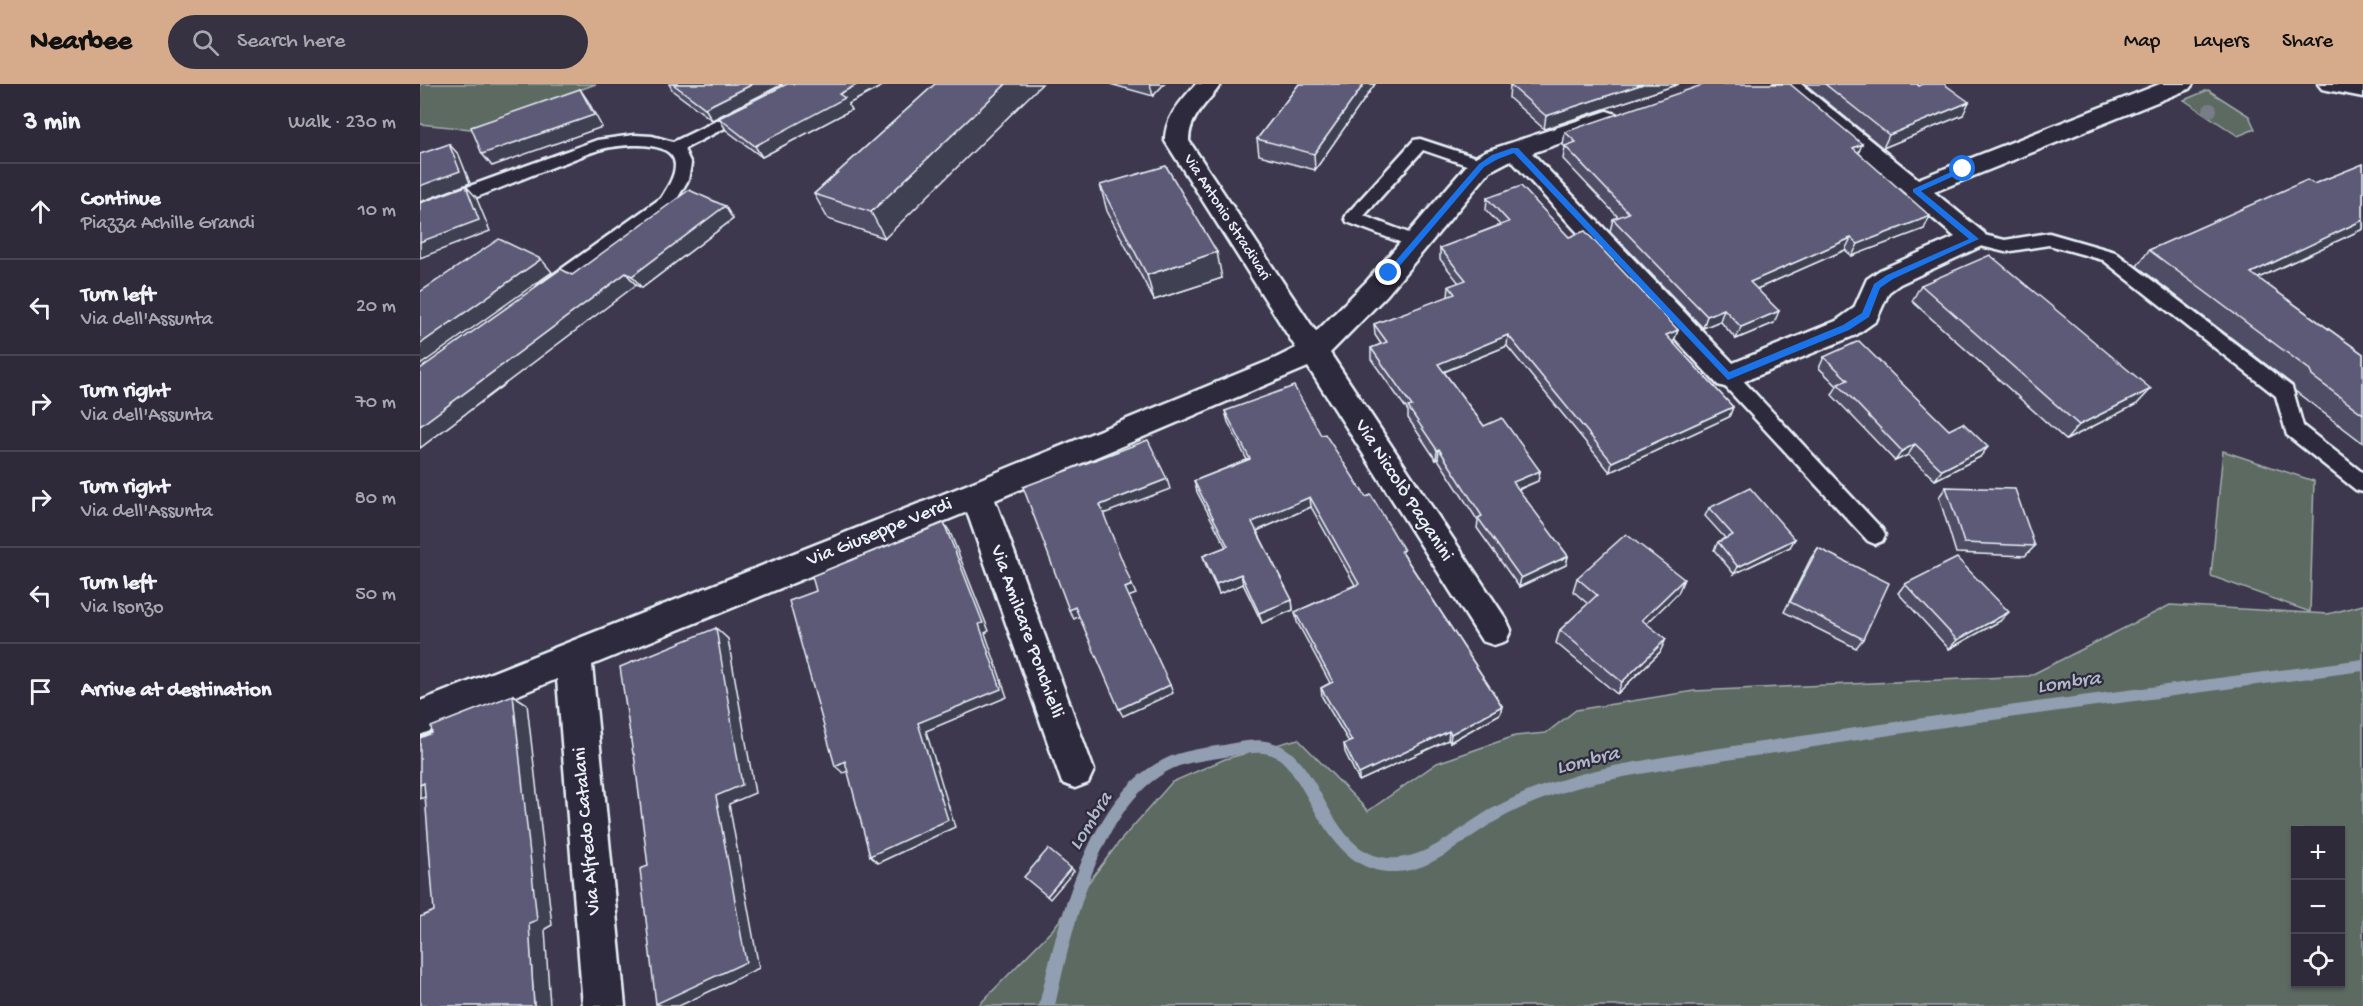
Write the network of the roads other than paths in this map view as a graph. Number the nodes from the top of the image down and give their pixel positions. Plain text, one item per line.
1 (1209, 84) edge
2 (1786, 84) edge
3 (2181, 84) edge
4 (2330, 84) edge
5 (2363, 90) edge
6 (759, 105) edge
7 (1633, 110) edge
8 (675, 147) junction
9 (1515, 150) junction
10 (1481, 165) junction
11 (1916, 190) junction
12 (420, 210) edge
13 (1975, 239) junction
14 (1416, 242) junction
15 (534, 297) edge
16 (1323, 343) junction
17 (1728, 376) junction
18 (2363, 484) edge
19 (977, 494) junction
20 (1875, 535) dead end
21 (1494, 630) dead end
22 (573, 656) junction
23 (420, 718) edge
24 (1075, 770) dead end
25 (604, 1006) edge

1 - 16 street, Via Antonio Stradivari
2 - 11 street
3 - 11 street
4 - 5 street
6 - 8 lane
7 - 9 street
8 - 12 lane
8 - 15 lane
9 - 10 street
9 - 17 street
10 - 14 street, Via Giuseppe Verdi
10 - 14 lane
11 - 13 street
13 - 17 street
13 - 18 lane
14 - 16 street, Via Giuseppe Verdi
16 - 19 street, Via Giuseppe Verdi
16 - 21 street, Via Niccolò Paganini
17 - 20 lane
19 - 22 street, Via Giuseppe Verdi
19 - 24 street, Via Amilcare Ponchielli
22 - 23 street, Via Giuseppe Verdi
22 - 25 street, Via Alfredo Catalani

